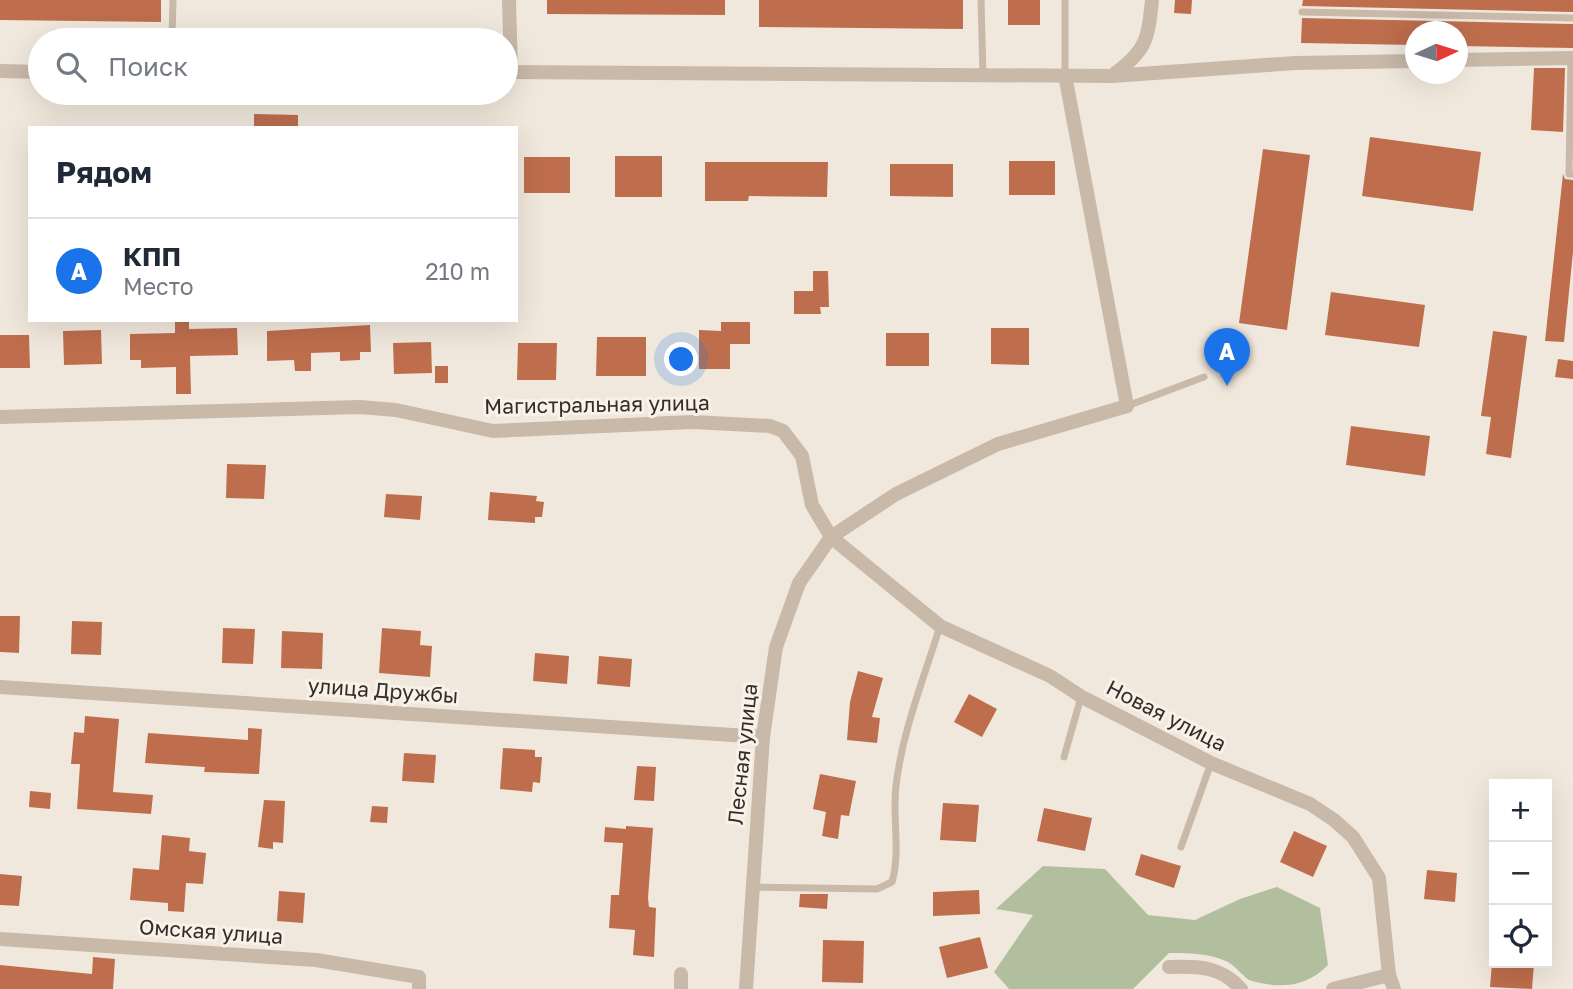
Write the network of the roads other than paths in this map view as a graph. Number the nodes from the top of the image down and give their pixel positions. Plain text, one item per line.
1 (173, 0) edge
2 (509, 0) edge
3 (981, 0) edge
4 (1065, 0) edge
5 (1152, 0) edge
6 (1302, 12) dead end
7 (1573, 18) edge
8 (172, 28) edge
9 (509, 28) edge
10 (1572, 58) edge
11 (1468, 60) edge
12 (1405, 61) edge
13 (0, 71) edge
14 (28, 72) edge
15 (518, 72) edge
16 (983, 74) junction
17 (1065, 75) junction
18 (1112, 76) junction
19 (1573, 174) edge
20 (1204, 377) dead end
21 (1127, 406) junction
22 (0, 417) edge
23 (831, 537) junction
24 (940, 626) junction
25 (0, 687) edge
26 (1082, 697) junction
27 (763, 737) junction
28 (1064, 757) dead end
29 (1211, 763) junction
30 (1181, 847) dead end
31 (752, 887) junction
32 (0, 939) edge
33 (1168, 967) dead end
34 (1391, 982) edge
35 (419, 983) edge
36 (746, 989) edge
37 (1241, 989) edge
38 (1333, 989) edge

1 - 8 lane
2 - 9 street
3 - 16 lane
4 - 17 lane
5 - 18 street
6 - 7 lane
10 - 11 street
10 - 19 lane
12 - 18 street
13 - 14 street
15 - 16 street
16 - 17 street
17 - 18 street
17 - 21 street
20 - 21 lane
21 - 23 street
22 - 23 street, Магистральная улица
23 - 24 street, Новая улица
23 - 27 street, Лесная улица
24 - 26 street, Новая улица
24 - 31 lane
25 - 27 street, улица Дружбы
26 - 28 lane
26 - 29 street, Новая улица
27 - 31 street, Лесная улица
29 - 30 lane
29 - 34 street, Новая улица
31 - 36 street, Лесная улица
32 - 35 street, Омская улица
33 - 37 street
34 - 38 street

